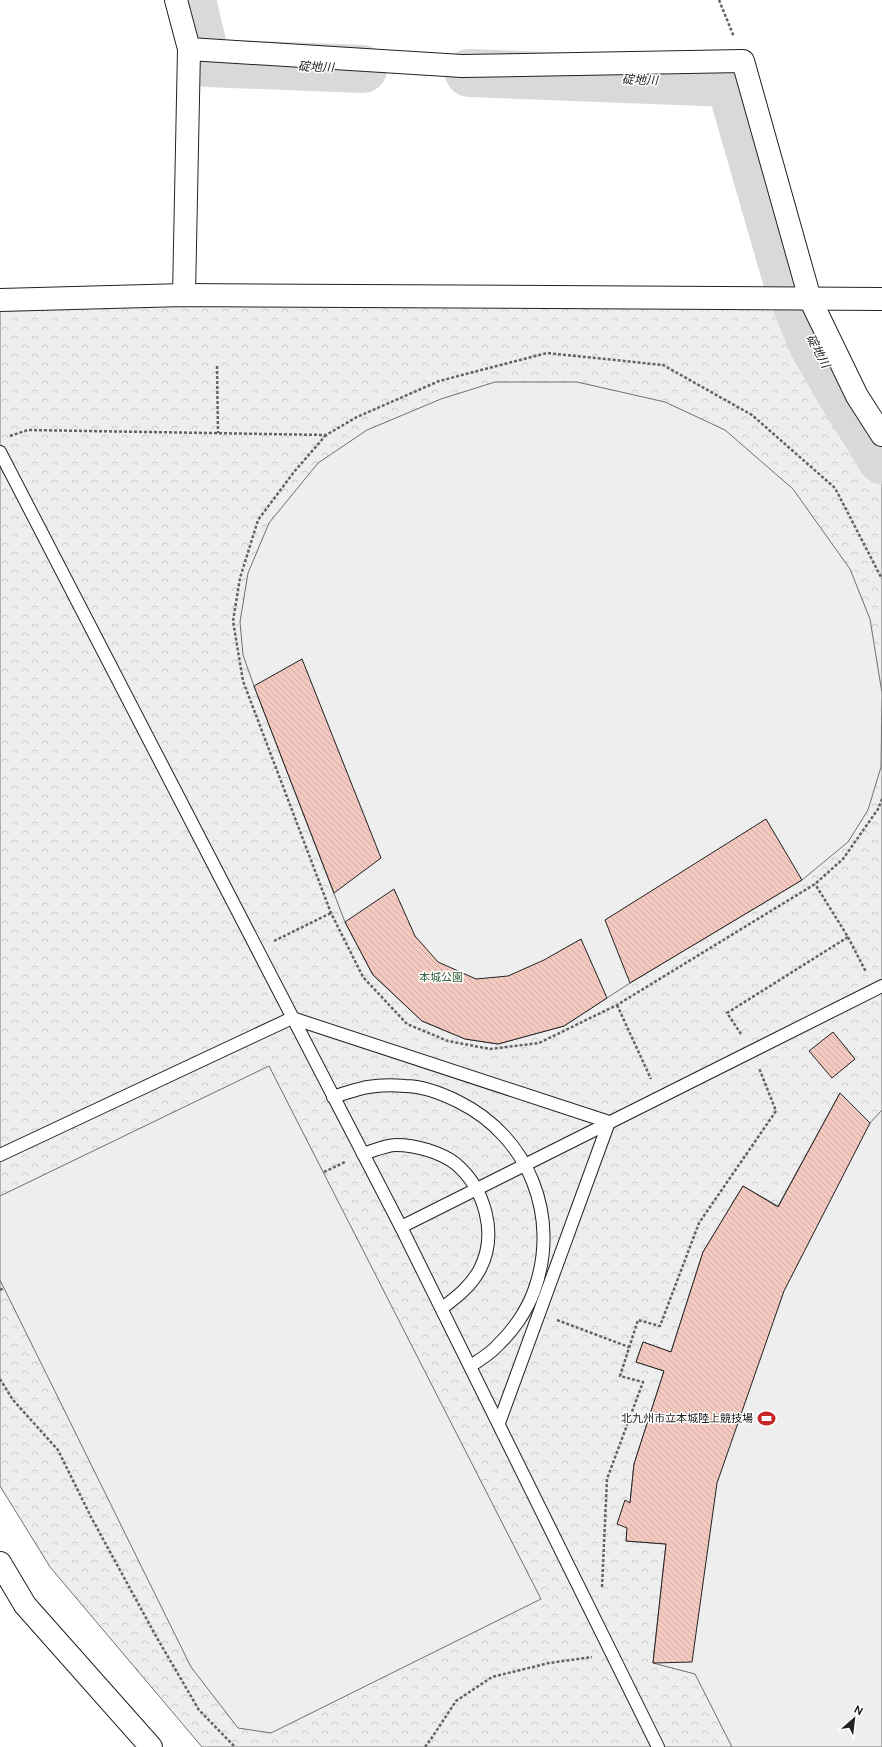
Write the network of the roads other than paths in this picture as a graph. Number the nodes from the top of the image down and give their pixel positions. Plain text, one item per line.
1 (176, 0) edge
2 (189, 48) junction
3 (184, 295) junction
4 (810, 299) junction
5 (882, 299) edge
6 (0, 300) edge
7 (882, 435) edge
8 (0, 452) edge
9 (878, 987) edge
10 (292, 1018) junction
11 (333, 1097) junction
12 (609, 1122) junction
13 (363, 1154) junction
14 (0, 1155) edge
15 (526, 1164) junction
16 (477, 1188) junction
17 (401, 1227) junction
18 (442, 1308) junction
19 (471, 1366) junction
20 (499, 1423) junction
21 (0, 1563) edge
22 (151, 1747) edge
23 (658, 1747) edge

1 - 2 street
2 - 3 street
2 - 4 street
3 - 4 street
3 - 6 street
4 - 5 street
4 - 7 street
8 - 10 lane
9 - 12 lane
10 - 11 lane
10 - 12 lane
10 - 14 lane
11 - 13 lane
11 - 15 lane
12 - 15 lane
12 - 20 lane
13 - 16 lane
13 - 17 lane
15 - 16 lane
15 - 19 lane
16 - 17 lane
16 - 18 lane
17 - 18 lane
18 - 19 lane
19 - 20 lane
20 - 23 lane
21 - 22 street

